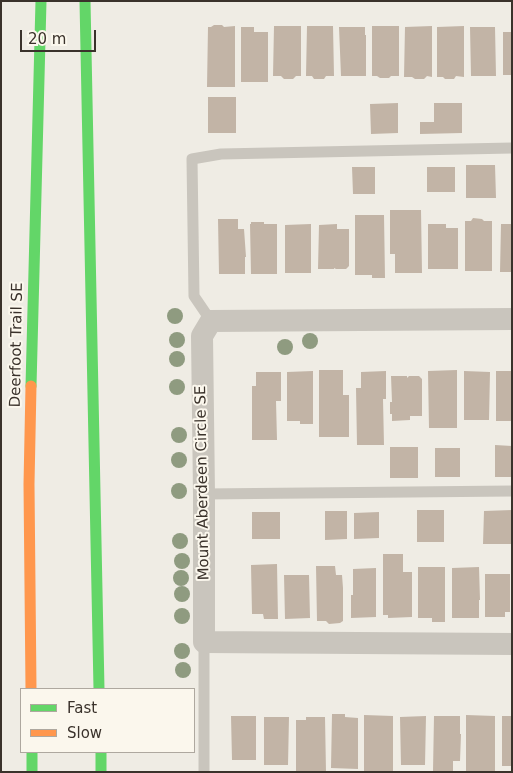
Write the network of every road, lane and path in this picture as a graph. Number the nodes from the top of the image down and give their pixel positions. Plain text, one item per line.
1 (40, 1) edge
2 (85, 1) edge
3 (512, 148) edge
4 (512, 319) edge
5 (211, 321) junction
6 (512, 491) edge
7 (204, 494) junction
8 (204, 642) junction
9 (512, 644) edge
10 (31, 688) edge
11 (100, 688) edge
12 (32, 753) edge
13 (101, 753) edge
14 (32, 772) edge
15 (101, 772) edge
16 (204, 772) edge

1 - 10 highway, Deerfoot Trail SE
2 - 11 highway
3 - 5 lane
4 - 5 street
5 - 7 street, Mount Aberdeen Circle SE
6 - 7 lane
7 - 8 street, Mount Aberdeen Circle SE
8 - 9 street
8 - 16 lane
12 - 14 highway
13 - 15 highway

